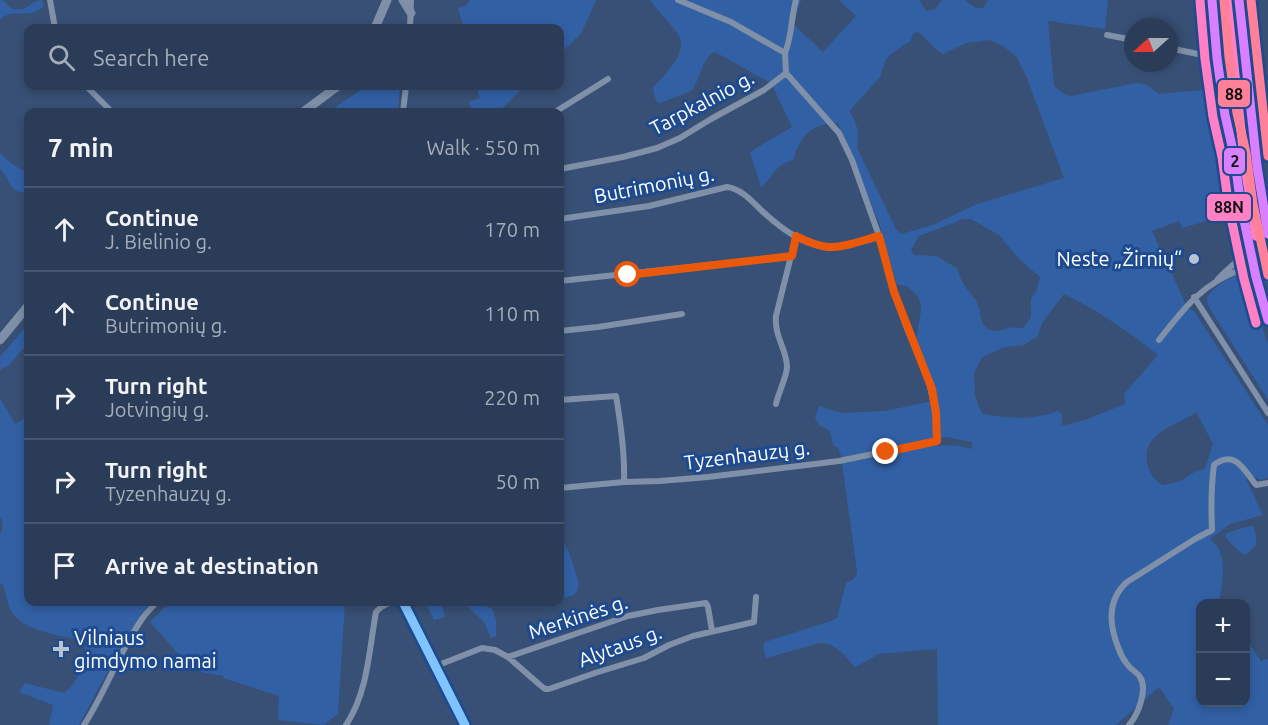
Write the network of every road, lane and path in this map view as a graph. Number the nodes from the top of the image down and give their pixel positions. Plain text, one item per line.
1 (50, 0) edge
2 (387, 0) edge
3 (403, 0) edge
4 (411, 0) edge
5 (678, 0) edge
6 (796, 0) edge
7 (1212, 0) edge
8 (1220, 0) edge
9 (1230, 0) edge
10 (1239, 0) edge
11 (411, 13) junction
12 (54, 24) edge
13 (377, 24) edge
14 (410, 24) edge
15 (1107, 35) dead end
16 (1124, 38) edge
17 (1178, 50) edge
18 (785, 53) junction
19 (1217, 58) junction
20 (786, 73) junction
21 (608, 79) dead end
22 (90, 90) edge
23 (333, 90) edge
24 (406, 90) edge
25 (108, 108) edge
26 (309, 108) edge
27 (403, 108) edge
28 (561, 108) edge
29 (1234, 155) junction
30 (564, 168) edge
31 (564, 218) edge
32 (1268, 234) edge
33 (796, 236) junction
34 (879, 236) junction
35 (1248, 246) junction
36 (792, 256) junction
37 (1256, 277) junction
38 (1268, 277) edge
39 (564, 281) edge
40 (1216, 282) junction
41 (1194, 297) junction
42 (24, 311) edge
43 (682, 314) dead end
44 (1268, 320) edge
45 (564, 331) edge
46 (0, 340) edge
47 (1159, 340) dead end
48 (564, 400) edge
49 (776, 404) dead end
50 (1268, 413) edge
51 (624, 482) junction
52 (1268, 483) edge
53 (564, 488) edge
54 (756, 597) dead end
55 (153, 606) edge
56 (383, 606) edge
57 (405, 606) edge
58 (712, 631) junction
59 (508, 657) junction
60 (436, 666) junction
61 (84, 725) edge
62 (346, 725) edge
63 (465, 725) edge
64 (1129, 725) edge

1 - 12 street
2 - 13 main road
3 - 11 main road
4 - 11 street
5 - 18 street
6 - 18 street
7 - 19 highway
8 - 29 highway
9 - 38 highway
10 - 32 highway
11 - 14 street
15 - 16 street
17 - 19 street
18 - 20 street
19 - 29 highway
20 - 30 street, Tarpkalnio g.
20 - 34 street
21 - 28 street
22 - 25 street
23 - 26 main road
24 - 27 street
29 - 35 highway
31 - 33 street, Butrimonių g.
33 - 34 street, Butrimonių g.
33 - 36 street
34 - 51 street, Tyzenhauzų g.
35 - 37 highway
35 - 40 street
36 - 39 street
36 - 49 street
37 - 40 street
37 - 44 highway
40 - 41 street
41 - 47 street
41 - 50 street
42 - 46 main road
43 - 45 street
48 - 51 street
51 - 53 street, Tyzenhauzų g.
52 - 64 street
54 - 58 street, Alytaus g.
55 - 61 street
56 - 62 street
57 - 60 street
58 - 59 street, Alytaus g.
58 - 59 street, Merkinės g.
59 - 60 street, Merkinės g.
60 - 63 street

